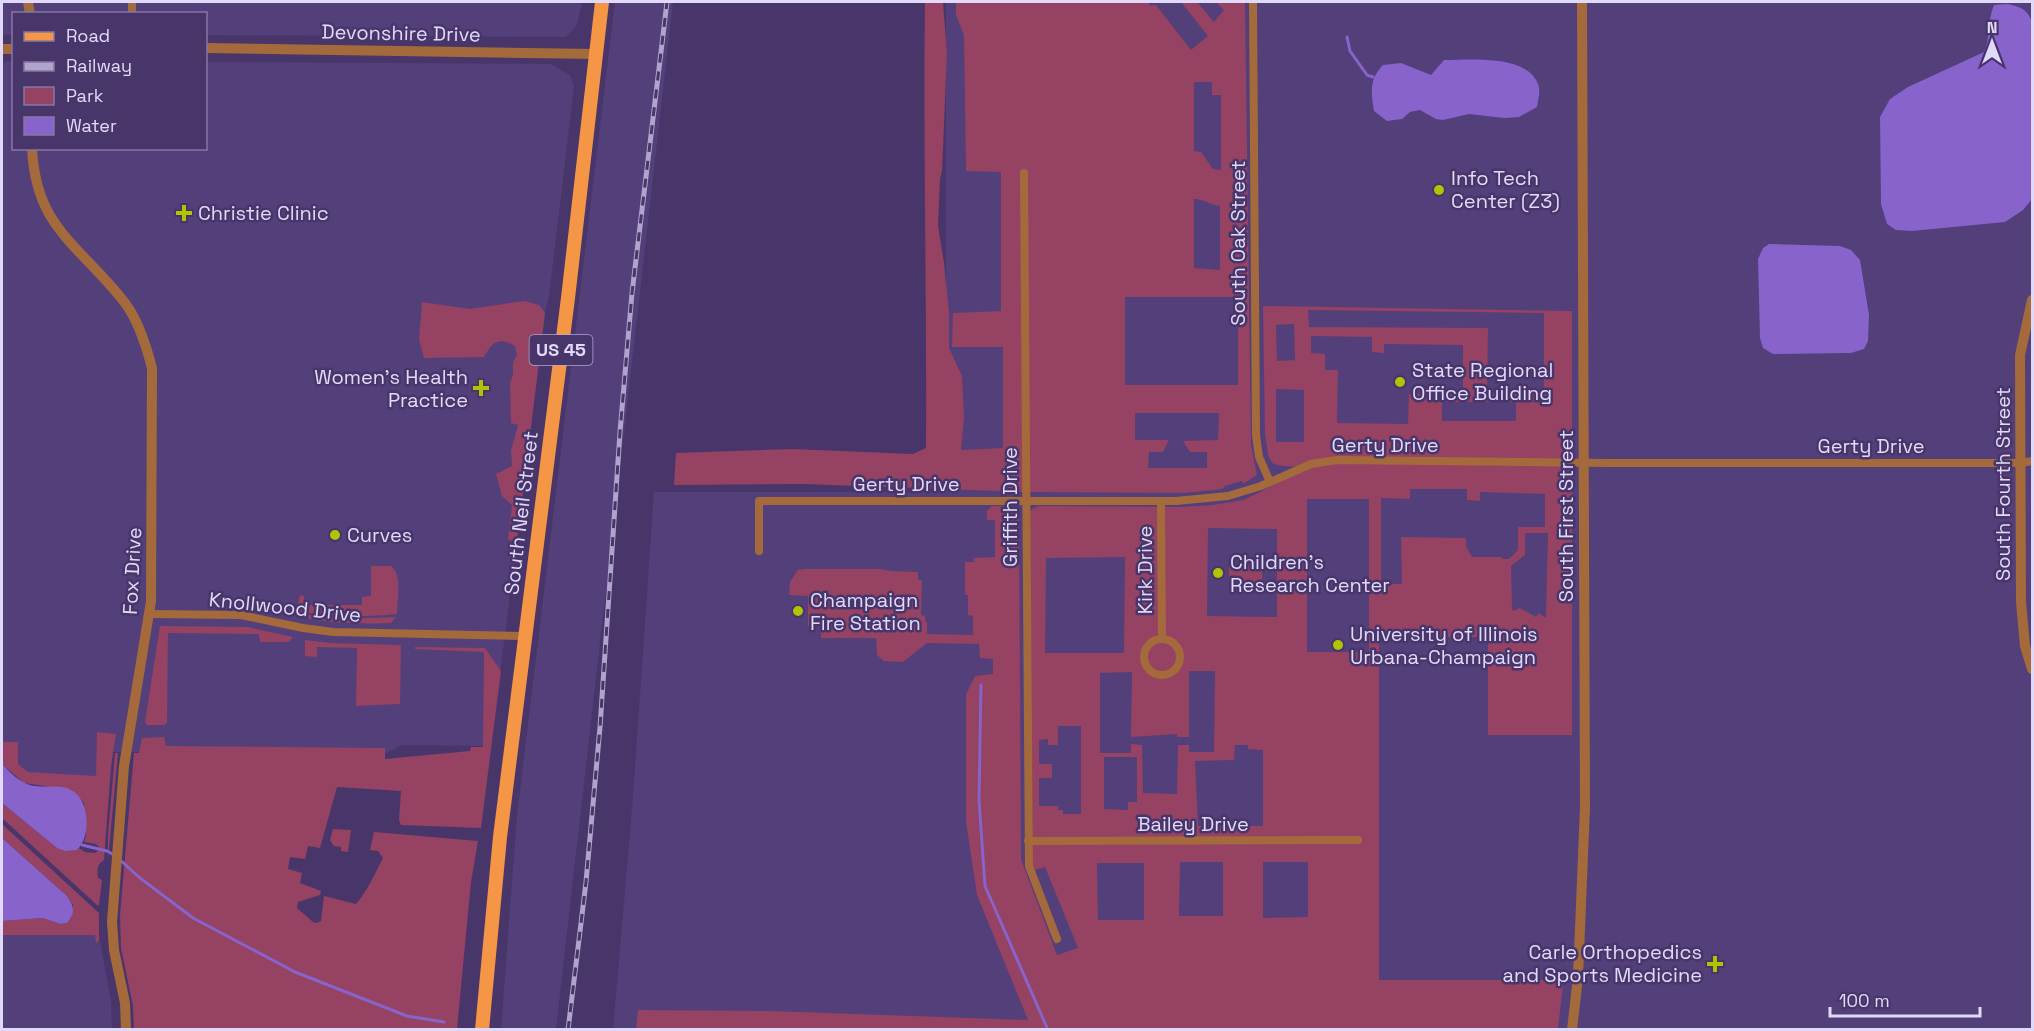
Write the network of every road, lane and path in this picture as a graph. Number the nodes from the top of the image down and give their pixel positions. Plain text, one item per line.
1 (602, 2) edge
2 (1253, 2) edge
3 (1582, 2) edge
4 (207, 48) edge
5 (596, 54) junction
6 (32, 150) edge
7 (1024, 173) dead end
8 (2032, 300) edge
9 (2032, 461) edge
10 (1584, 462) junction
11 (2021, 463) junction
12 (1270, 482) junction
13 (1026, 500) junction
14 (1161, 501) junction
15 (759, 551) dead end
16 (149, 614) junction
17 (524, 636) junction
18 (1162, 639) junction
19 (2032, 669) edge
20 (1358, 840) dead end
21 (1028, 841) junction
22 (1057, 939) dead end
23 (126, 1029) edge
24 (482, 1029) edge
25 (1572, 1029) edge

1 - 5 main road, South Neil Street / US 45
2 - 12 street, South Oak Street
3 - 10 street, South First Street
4 - 5 street, Devonshire Drive
5 - 17 main road, South Neil Street / US 45
6 - 16 street, Fox Drive
7 - 13 street, Griffith Drive
8 - 11 street, South Fourth Street
9 - 11 street, Gerty Drive
10 - 11 street, Gerty Drive
10 - 12 street, Gerty Drive
10 - 25 street, South First Street
11 - 19 street, South Fourth Street
12 - 14 street, Gerty Drive
13 - 14 street, Gerty Drive
13 - 15 street, Gerty Drive
13 - 21 street, Griffith Drive
14 - 18 street, Kirk Drive
16 - 17 street, Knollwood Drive
16 - 23 street, Fox Drive
17 - 24 main road, South Neil Street / US 45
18 - 18 street, Kirk Drive
20 - 21 street, Bailey Drive
21 - 22 street, Griffith Drive

